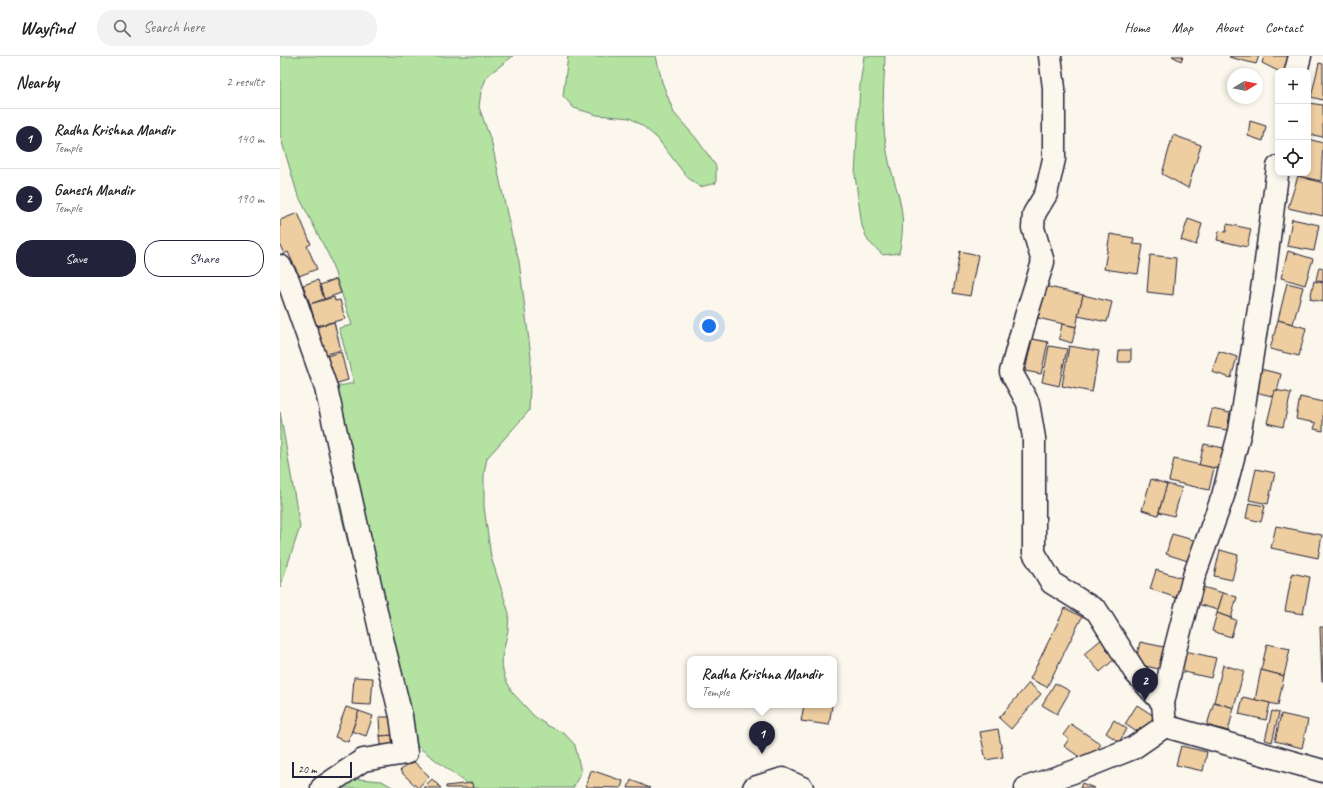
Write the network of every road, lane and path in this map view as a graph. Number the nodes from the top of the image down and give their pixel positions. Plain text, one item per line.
1 (1050, 56) edge
2 (1300, 56) edge
3 (1297, 68) edge
4 (1277, 176) edge
5 (280, 266) edge
6 (1163, 703) junction
7 (1165, 726) junction
8 (1323, 772) edge
9 (322, 788) edge
10 (754, 788) edge
11 (802, 788) edge
12 (1026, 788) edge

1 - 6 street
2 - 3 street
4 - 6 street
5 - 9 street
6 - 7 street
7 - 8 street
7 - 12 street
10 - 11 street

